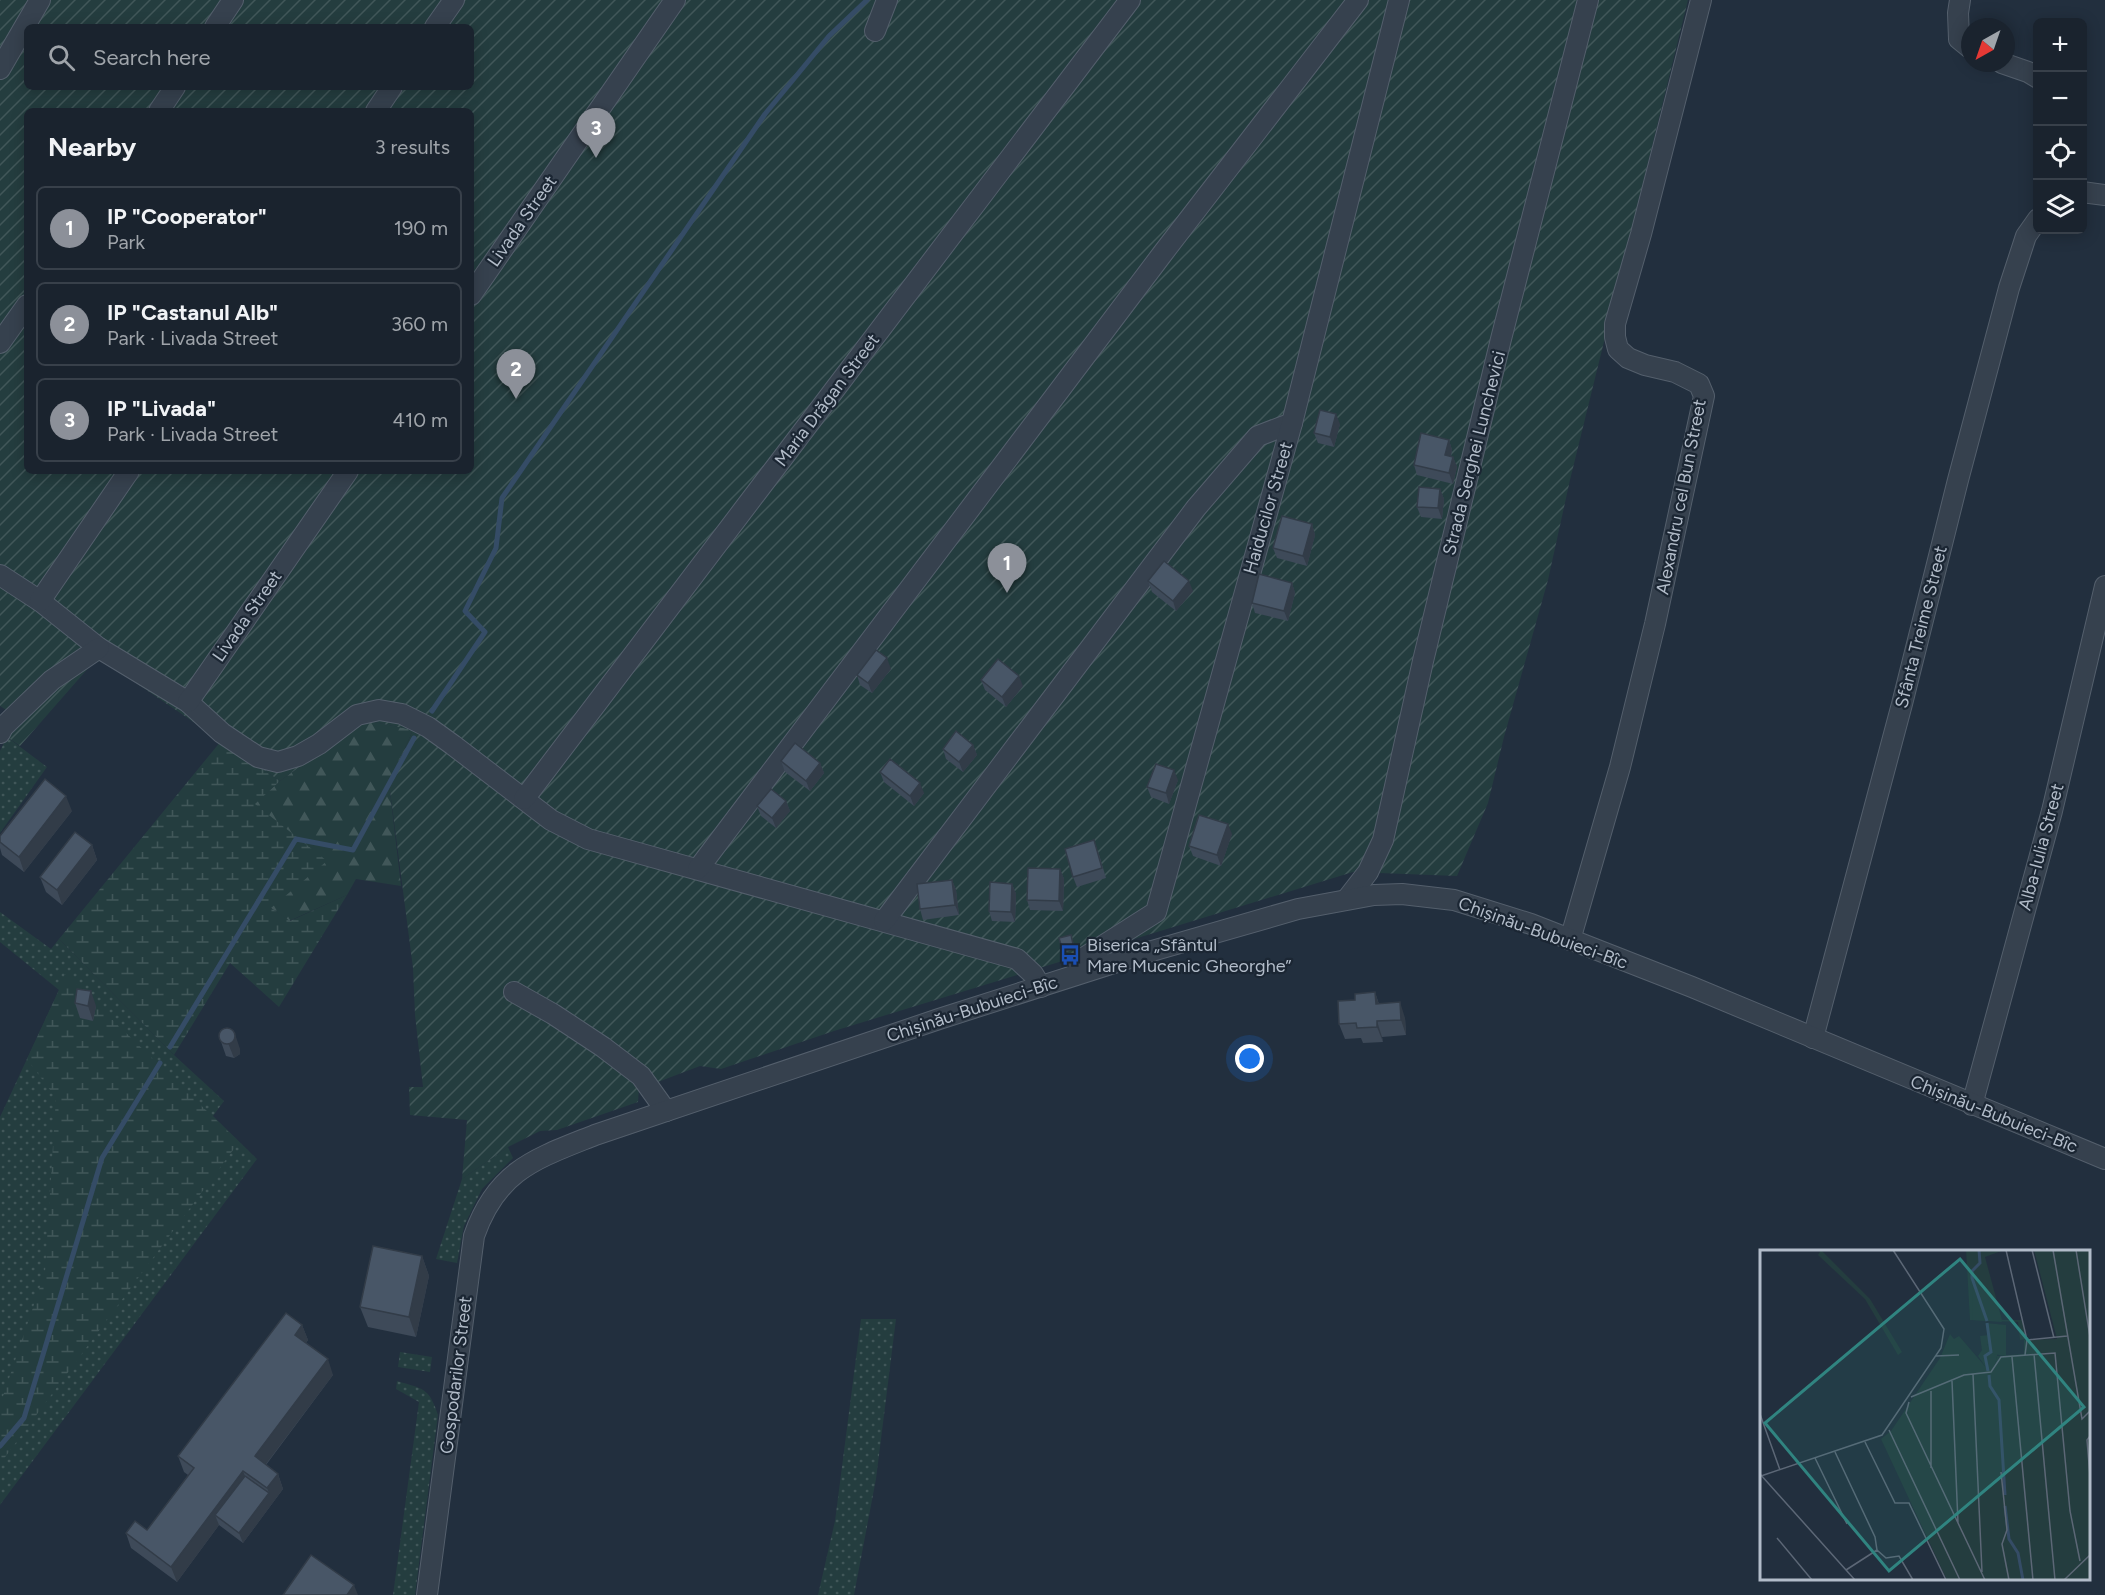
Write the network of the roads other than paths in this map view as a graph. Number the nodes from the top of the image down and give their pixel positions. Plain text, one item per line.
1 (40, 0) edge
2 (233, 0) edge
3 (453, 0) edge
4 (675, 0) edge
5 (887, 0) edge
6 (1130, 0) edge
7 (1358, 0) edge
8 (1399, 0) edge
9 (1588, 0) edge
10 (1701, 0) edge
11 (1960, 0) edge
12 (26, 24) edge
13 (217, 24) edge
14 (437, 24) edge
15 (24, 28) edge
16 (875, 31) dead end
17 (1961, 41) edge
18 (2015, 68) edge
19 (0, 69) edge
20 (2033, 75) edge
21 (173, 90) edge
22 (390, 90) edge
23 (161, 108) edge
24 (378, 108) edge
25 (2087, 193) edge
26 (2105, 195) edge
27 (2033, 225) edge
28 (474, 291) edge
29 (24, 309) edge
30 (0, 343) edge
31 (1292, 423) junction
32 (127, 474) edge
33 (346, 474) edge
34 (0, 575) edge
35 (2105, 586) edge
36 (40, 601) junction
37 (99, 648) junction
38 (188, 702) junction
39 (1, 728) edge
40 (524, 799) junction
41 (698, 868) junction
42 (1347, 899) junction
43 (884, 921) junction
44 (1570, 940) junction
45 (1075, 975) junction
46 (1041, 987) junction
47 (514, 992) dead end
48 (1813, 1038) junction
49 (1971, 1105) junction
50 (666, 1111) junction
51 (2105, 1159) edge
52 (519, 1169) joint
53 (427, 1595) edge

1 - 12 street
2 - 13 street
3 - 14 street
4 - 28 street, Livada Street
5 - 16 street
6 - 40 street, Maria Drăgan Street
7 - 41 street
8 - 31 street, Haiducilor Street
9 - 42 street, Strada Serghei Lunchevici
10 - 44 street, Alexandru cel Bun Street
11 - 17 street
15 - 19 street
18 - 20 street
21 - 23 street
22 - 24 street
25 - 26 street
27 - 48 street, Sfânta Treime Street
29 - 30 street
31 - 43 street
31 - 45 street, Haiducilor Street
32 - 36 street
33 - 38 street, Livada Street
34 - 36 street
35 - 49 street, Alba-Iulia Street
36 - 37 street
37 - 38 street
37 - 39 street
38 - 40 street
40 - 41 street
41 - 43 street
42 - 44 street, Chișinău-Bubuieci-Bîc
42 - 45 street, Chișinău-Bubuieci-Bîc
43 - 46 street
44 - 48 street, Chișinău-Bubuieci-Bîc
45 - 46 street, Chișinău-Bubuieci-Bîc
46 - 50 street, Chișinău-Bubuieci-Bîc
47 - 50 street
48 - 49 street, Chișinău-Bubuieci-Bîc
49 - 51 street, Chișinău-Bubuieci-Bîc
50 - 52 street, Chișinău-Bubuieci-Bîc
52 - 53 street, Gospodarilor Street

